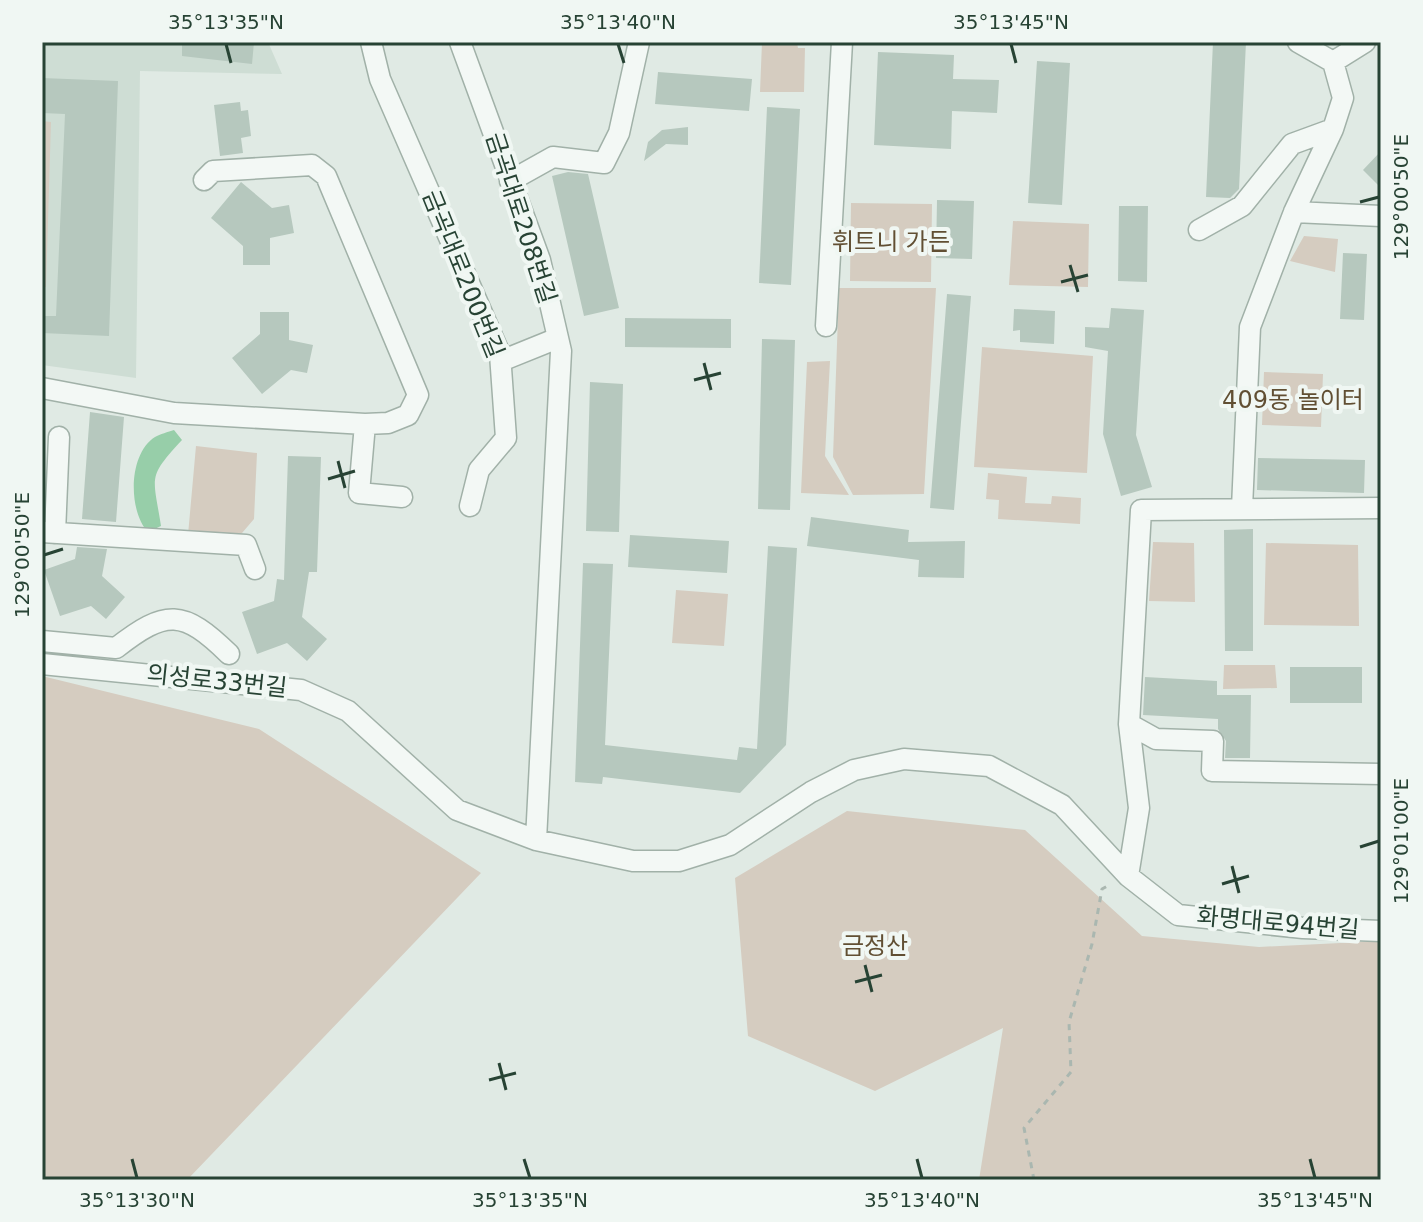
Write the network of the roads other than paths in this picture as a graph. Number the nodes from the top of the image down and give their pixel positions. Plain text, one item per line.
1 (371, 42) edge
2 (460, 42) edge
3 (639, 42) edge
4 (842, 42) edge
5 (1298, 42) edge
6 (1365, 42) edge
7 (1333, 62) junction
8 (1333, 129) junction
9 (204, 180) dead end
10 (510, 181) junction
11 (1294, 212) junction
12 (1381, 216) edge
13 (1199, 230) dead end
14 (826, 326) dead end
15 (558, 338) junction
16 (501, 361) junction
17 (42, 388) edge
18 (365, 424) junction
19 (59, 437) dead end
20 (402, 497) dead end
21 (470, 506) dead end
22 (1242, 508) junction
23 (1381, 508) edge
24 (48, 533) edge
25 (255, 569) dead end
26 (42, 641) edge
27 (229, 654) dead end
28 (42, 664) edge
29 (1129, 724) junction
30 (1381, 774) edge
31 (536, 840) junction
32 (1128, 876) junction
33 (1381, 931) edge

1 - 16 street, 금곡대로200번길
2 - 10 street, 금곡대로208번길
3 - 10 street
4 - 14 street
5 - 7 street
6 - 7 street
7 - 8 street
8 - 11 street
8 - 13 street
9 - 18 street
10 - 15 street, 금곡대로208번길
11 - 12 street
11 - 22 street
15 - 16 street
15 - 31 street, 금곡대로208번길
16 - 21 street, 금곡대로200번길
17 - 18 street
18 - 20 street
19 - 24 street
22 - 23 street
22 - 29 street
24 - 25 street
26 - 27 street
28 - 31 street, 의성로33번길
29 - 30 street
29 - 32 street
31 - 32 street, 화명대로94번길
32 - 33 street, 화명대로94번길

